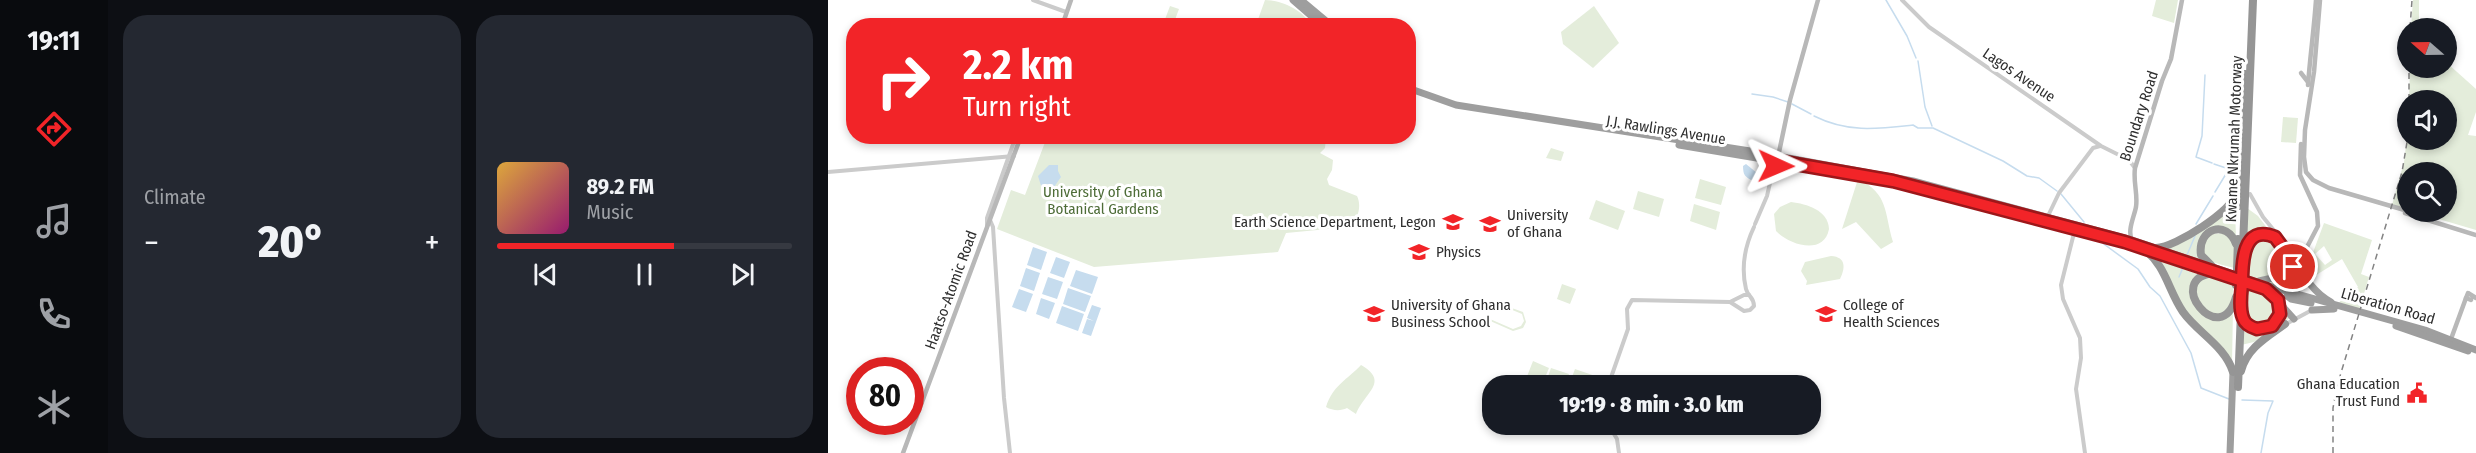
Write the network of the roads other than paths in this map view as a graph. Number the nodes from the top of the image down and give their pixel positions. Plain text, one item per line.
1 (1033, 0) edge
2 (1071, 0) edge
3 (1293, 0) edge
4 (1302, 0) edge
5 (1818, 0) edge
6 (1902, 0) edge
7 (2182, 0) edge
8 (2248, 0) edge
9 (2253, 0) edge
10 (2318, 0) edge
11 (1066, 12) junction
12 (1064, 18) edge
13 (1314, 18) edge
14 (1323, 18) edge
15 (2310, 72) junction
16 (2301, 73) dead end
17 (2308, 82) junction
18 (1416, 92) edge
19 (2092, 140) junction
20 (1014, 144) edge
21 (1018, 144) edge
22 (2101, 146) junction
23 (2093, 148) junction
24 (1012, 156) junction
25 (2302, 156) junction
26 (1000, 157) junction
27 (2138, 157) junction
28 (1777, 158) junction
29 (2129, 160) junction
30 (1007, 163) junction
31 (2134, 168) junction
32 (828, 172) edge
33 (2243, 179) junction
34 (2250, 194) joint
35 (2236, 205) junction
36 (2397, 208) edge
37 (2047, 218) junction
38 (990, 220) junction
39 (2441, 222) edge
40 (987, 227) junction
41 (2075, 231) junction
42 (2476, 234) edge
43 (2132, 240) junction
44 (2282, 244) joint
45 (2156, 248) junction
46 (2144, 249) junction
47 (2240, 252) junction
48 (2294, 262) junction
49 (2214, 270) junction
50 (2256, 282) junction
51 (2239, 286) junction
52 (2266, 289) junction
53 (2288, 294) junction
54 (1744, 296) junction
55 (2236, 297) junction
56 (2471, 299) edge
57 (2278, 300) junction
58 (1730, 302) junction
59 (2311, 304) junction
60 (2476, 304) edge
61 (1739, 307) junction
62 (2338, 308) junction
63 (2241, 310) junction
64 (2294, 319) junction
65 (2285, 324) joint
66 (2427, 336) junction
67 (2451, 339) junction
68 (2476, 352) edge
69 (2233, 372) junction
70 (1612, 375) edge
71 (2238, 387) junction
72 (1615, 435) edge
73 (903, 453) edge
74 (1010, 453) edge
75 (1619, 453) edge
76 (2085, 453) edge
77 (2233, 453) edge

1 - 11 street
2 - 11 main road
3 - 13 highway
4 - 14 highway
5 - 28 main road
6 - 19 street, Lagos Avenue
7 - 27 main road, Boundary Road
8 - 33 highway, Kwame Nkrumah Motorway
9 - 33 highway, Kwame Nkrumah Motorway
10 - 15 main road
11 - 12 main road
15 - 17 main road
15 - 25 main road
16 - 17 main road
17 - 25 main road
18 - 28 highway, J.J. Rawlings Avenue
19 - 22 street, Lagos Avenue
19 - 23 street
20 - 24 street
21 - 24 main road, Haatso-Atomic Road
22 - 23 street
22 - 29 street, Lagos Avenue
23 - 37 street
24 - 26 street
24 - 30 street
24 - 38 main road, Haatso-Atomic Road
25 - 36 main road
25 - 42 main road
25 - 48 main road
26 - 30 street
26 - 32 street
27 - 29 street
27 - 31 main road, Boundary Road
28 - 37 highway, J.J. Rawlings Avenue
28 - 54 street
29 - 31 street
30 - 40 street
31 - 43 main road, Boundary Road
33 - 34 highway
33 - 35 highway, Kwame Nkrumah Motorway
33 - 47 highway, Kwame Nkrumah Motorway
34 - 48 street
35 - 45 highway
35 - 47 highway, Kwame Nkrumah Motorway
37 - 41 highway, J.J. Rawlings Avenue
37 - 43 highway, J.J. Rawlings Avenue
38 - 40 main road, Haatso-Atomic Road
38 - 74 street
39 - 42 main road
40 - 73 main road, Haatso-Atomic Road
41 - 46 highway, J.J. Rawlings Avenue
41 - 76 street
43 - 45 highway, J.J. Rawlings Avenue
44 - 47 highway
44 - 48 highway
45 - 49 highway, J.J. Rawlings Avenue
46 - 49 highway, J.J. Rawlings Avenue
46 - 69 highway
47 - 49 highway
47 - 51 highway, Kwame Nkrumah Motorway, bridge
48 - 50 highway
48 - 62 highway
49 - 50 highway, J.J. Rawlings Avenue
49 - 52 highway, J.J. Rawlings Avenue
49 - 55 highway
50 - 53 highway, Liberation Road
51 - 55 highway, Kwame Nkrumah Motorway
51 - 63 highway, Kwame Nkrumah Motorway
52 - 53 highway, Liberation Road
52 - 57 highway
53 - 59 highway, Liberation Road
54 - 58 street
54 - 61 street
54 - 61 street
55 - 69 highway, Kwame Nkrumah Motorway
56 - 60 main road
56 - 67 main road
57 - 63 highway
57 - 64 highway
58 - 61 street
58 - 70 street
59 - 62 highway, Liberation Road
59 - 64 street
62 - 66 highway, Liberation Road
62 - 67 highway, Liberation Road
63 - 71 highway, Kwame Nkrumah Motorway
64 - 65 street
65 - 71 highway
66 - 67 highway
66 - 68 highway, Liberation Road
67 - 68 highway, Liberation Road
69 - 77 highway
71 - 77 highway
72 - 75 street

